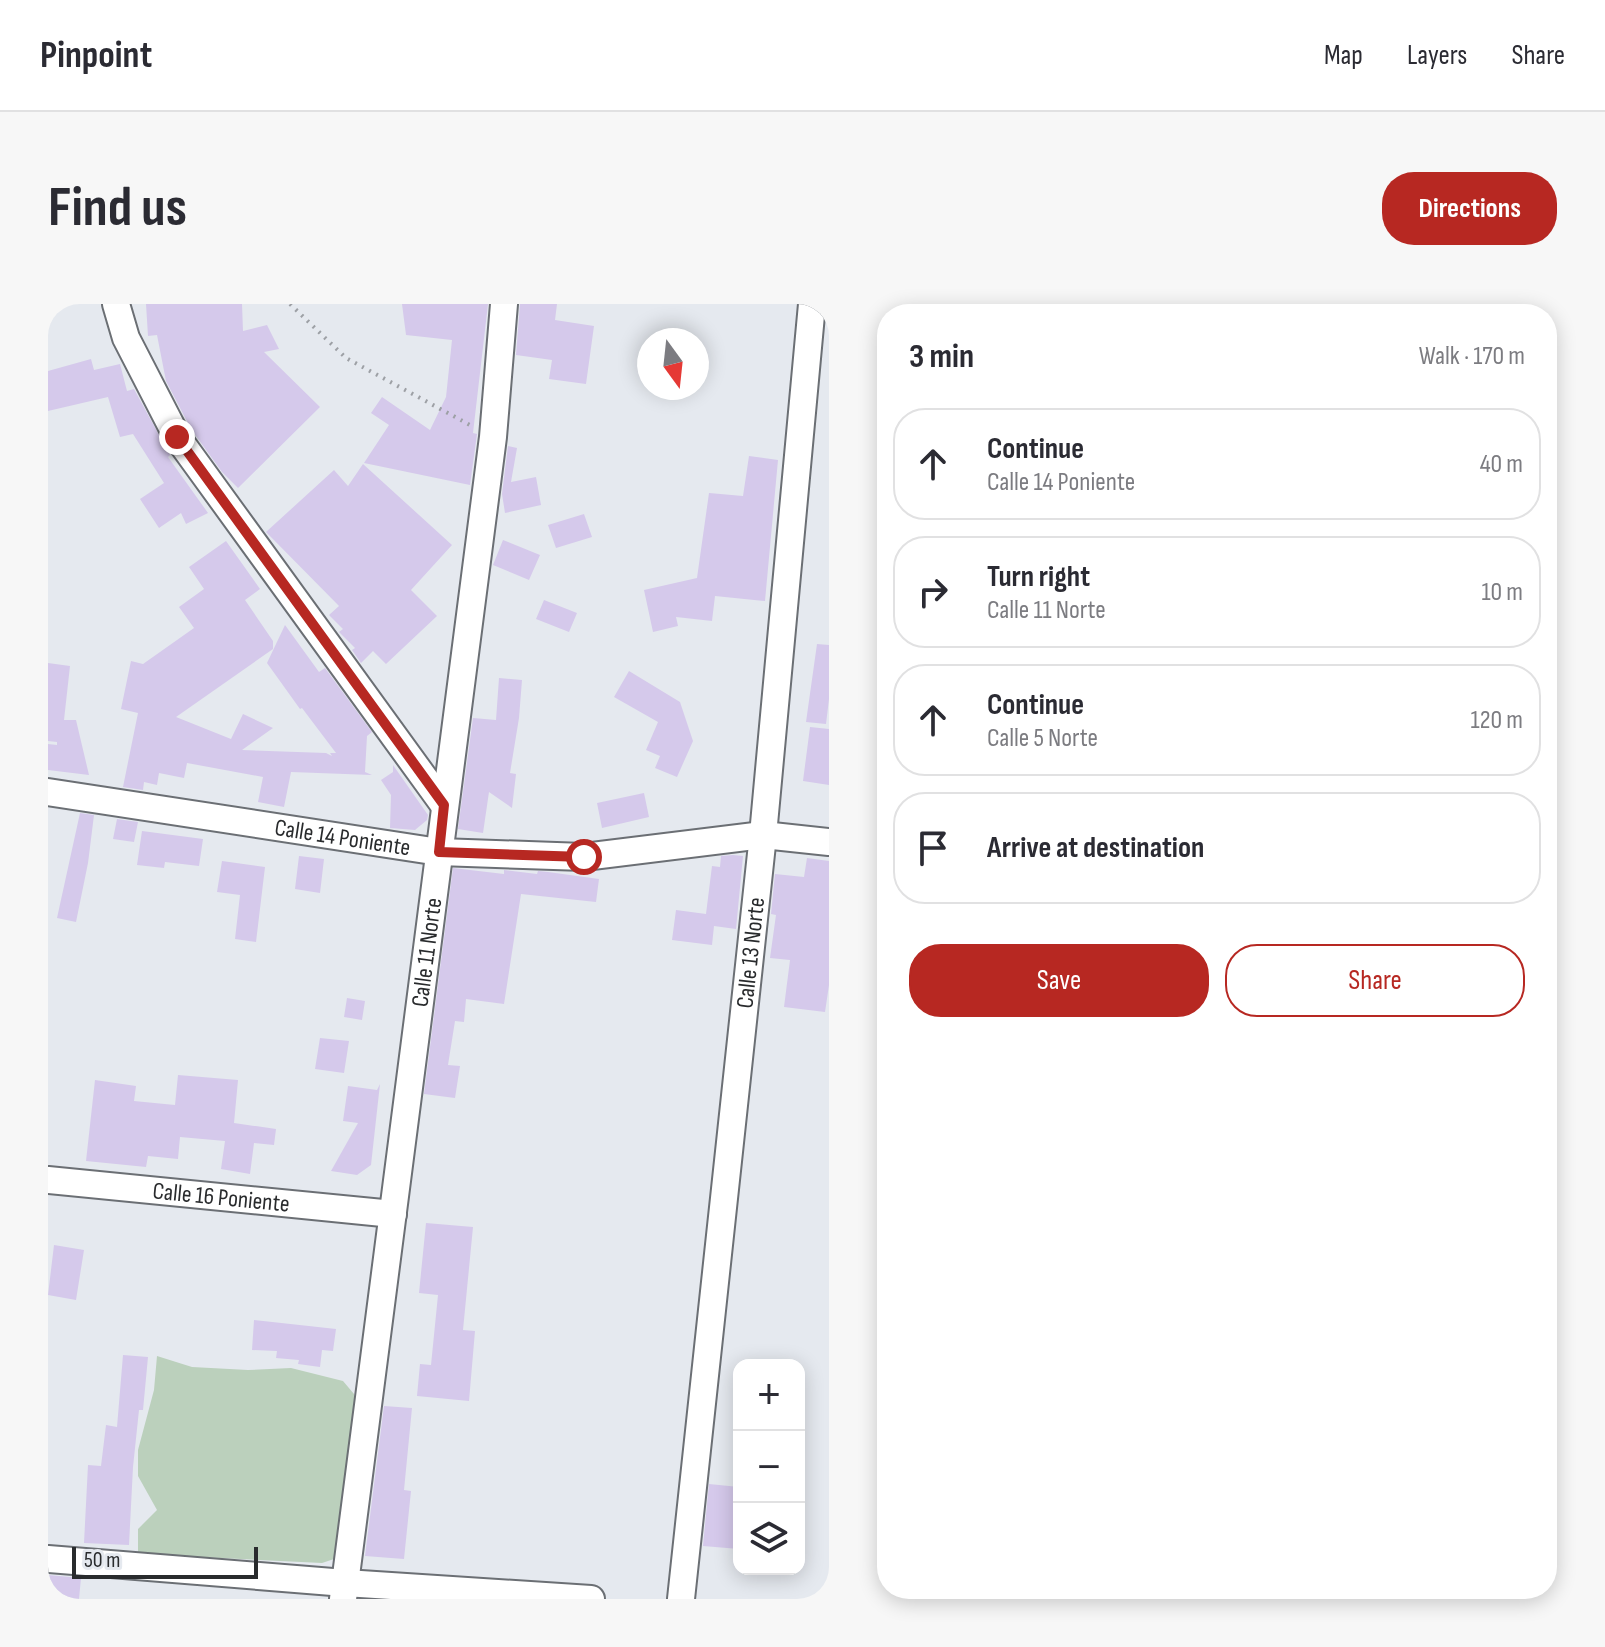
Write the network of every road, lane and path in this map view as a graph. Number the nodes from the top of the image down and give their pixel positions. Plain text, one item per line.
1 (116, 304) edge
2 (290, 304) edge
3 (504, 304) edge
4 (812, 304) edge
5 (493, 437) junction
6 (48, 792) edge
7 (444, 805) junction
8 (763, 835) junction
9 (829, 842) edge
10 (439, 852) junction
11 (48, 1180) edge
12 (393, 1214) junction
13 (48, 1559) edge
14 (344, 1591) edge
15 (591, 1599) edge
16 (681, 1599) edge

1 - 7 street
2 - 5 path
3 - 5 street, Calle 11 Norte
4 - 8 street, Calle 13 Norte
5 - 7 street, Calle 11 Norte
6 - 10 street, Calle 14 Poniente
7 - 10 street, Calle 11 Norte
8 - 9 street, Calle 14 Poniente
8 - 10 street, Calle 14 Poniente
8 - 16 street, Calle 13 Norte
10 - 12 street, Calle 11 Norte
11 - 12 street, Calle 16 Poniente
12 - 14 street, Calle 11 Norte
13 - 14 street
14 - 15 street

